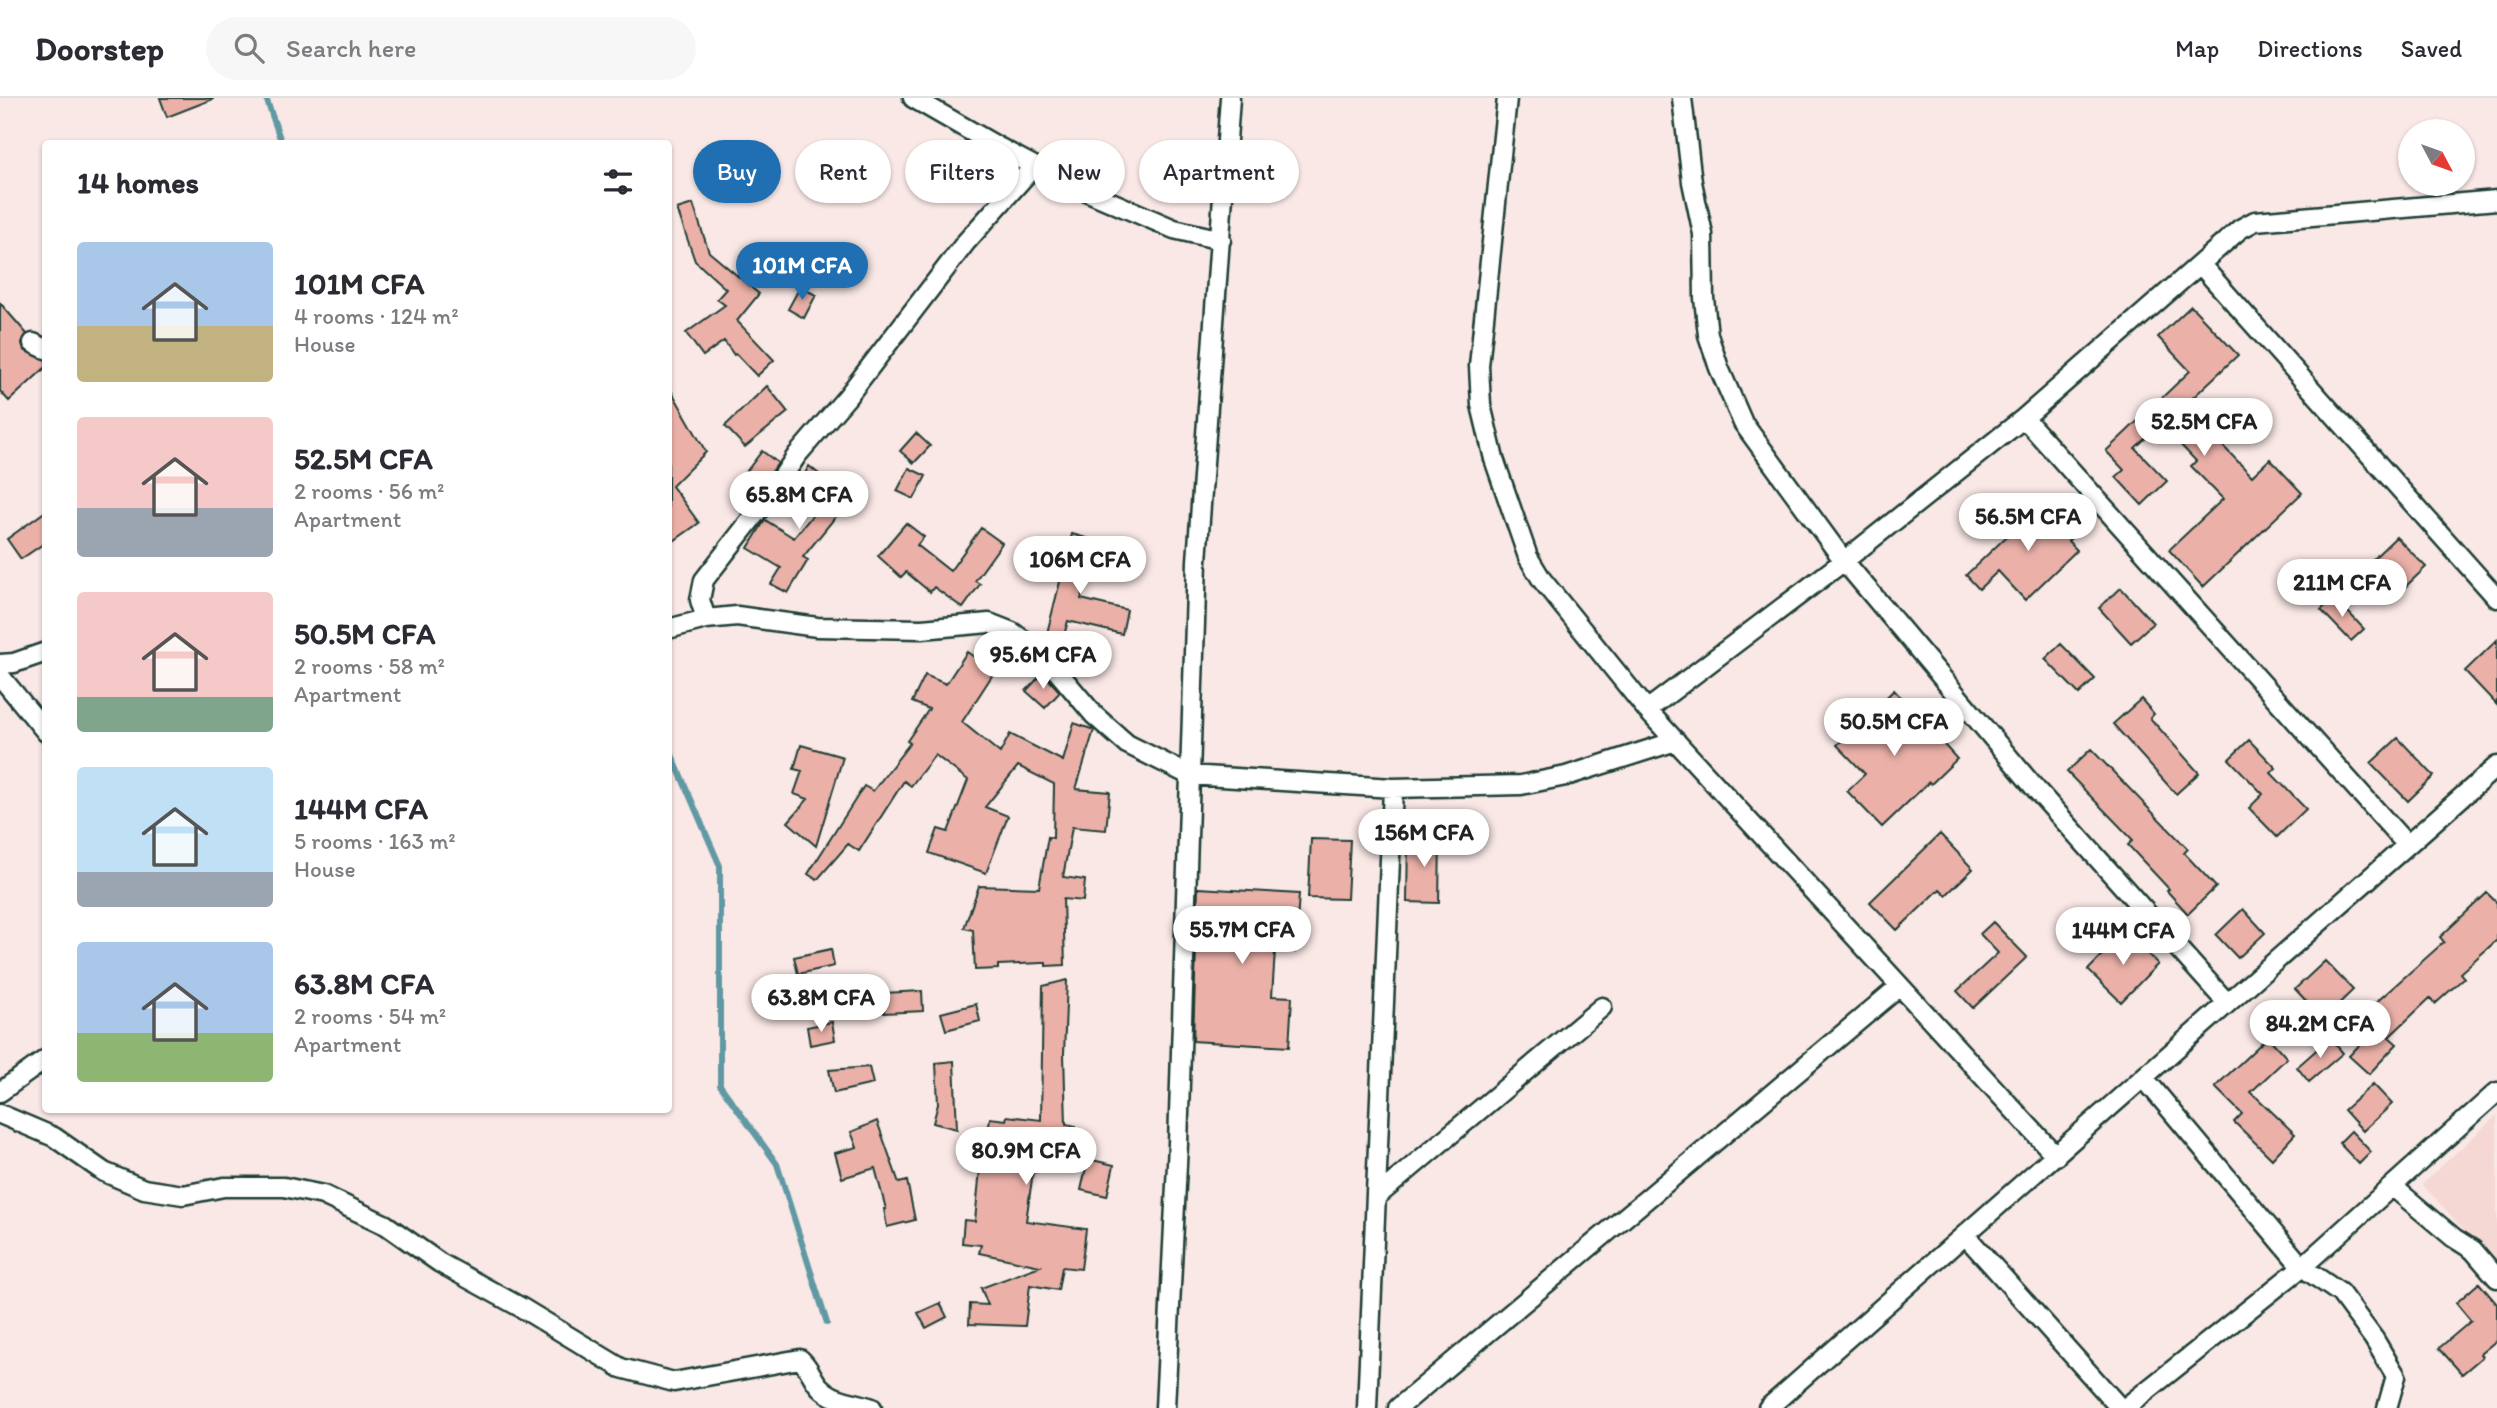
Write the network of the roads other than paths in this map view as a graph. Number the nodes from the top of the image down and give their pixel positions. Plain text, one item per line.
1 (913, 98) edge
2 (1230, 98) edge
3 (1507, 98) edge
4 (1682, 98) edge
5 (1033, 165) edge
6 (1033, 167) edge
7 (2497, 200) edge
8 (1116, 203) edge
9 (1220, 240) junction
10 (2200, 264) junction
11 (2024, 418) junction
12 (1844, 561) junction
13 (2497, 598) edge
14 (706, 619) junction
15 (672, 628) edge
16 (42, 653) edge
17 (0, 664) edge
18 (0, 676) edge
19 (1647, 710) junction
20 (42, 727) edge
21 (1676, 741) junction
22 (2497, 766) edge
23 (1189, 775) junction
24 (1393, 788) junction
25 (2407, 845) junction
26 (1900, 986) junction
27 (2227, 1003) junction
28 (1602, 1007) dead end
29 (42, 1062) edge
30 (2144, 1078) junction
31 (0, 1092) edge
32 (2497, 1092) edge
33 (0, 1114) edge
34 (2056, 1156) junction
35 (2392, 1186) junction
36 (1376, 1197) junction
37 (1965, 1235) junction
38 (2302, 1266) junction
39 (2497, 1278) edge
40 (872, 1408) edge
41 (1165, 1408) edge
42 (1367, 1408) edge
43 (1398, 1408) edge
44 (1768, 1408) edge
45 (2123, 1408) edge
46 (2387, 1408) edge

1 - 5 street
2 - 9 street
3 - 19 street
4 - 12 street
6 - 14 street
7 - 10 street
8 - 9 street
9 - 23 street
10 - 11 street
10 - 13 street
11 - 12 street
11 - 25 street
12 - 19 street
12 - 27 street
14 - 15 street
14 - 23 street
16 - 17 street
18 - 20 street
19 - 21 street
21 - 24 street
21 - 26 street
22 - 25 street
23 - 24 street
23 - 41 street
24 - 36 street
25 - 27 street
26 - 34 street
26 - 43 street
27 - 30 street
28 - 36 street
29 - 31 street
30 - 34 street
30 - 38 street
32 - 35 street
33 - 40 street
34 - 37 street
35 - 38 street
35 - 39 street
36 - 42 street
37 - 44 street
37 - 45 street
38 - 45 street
38 - 46 street

